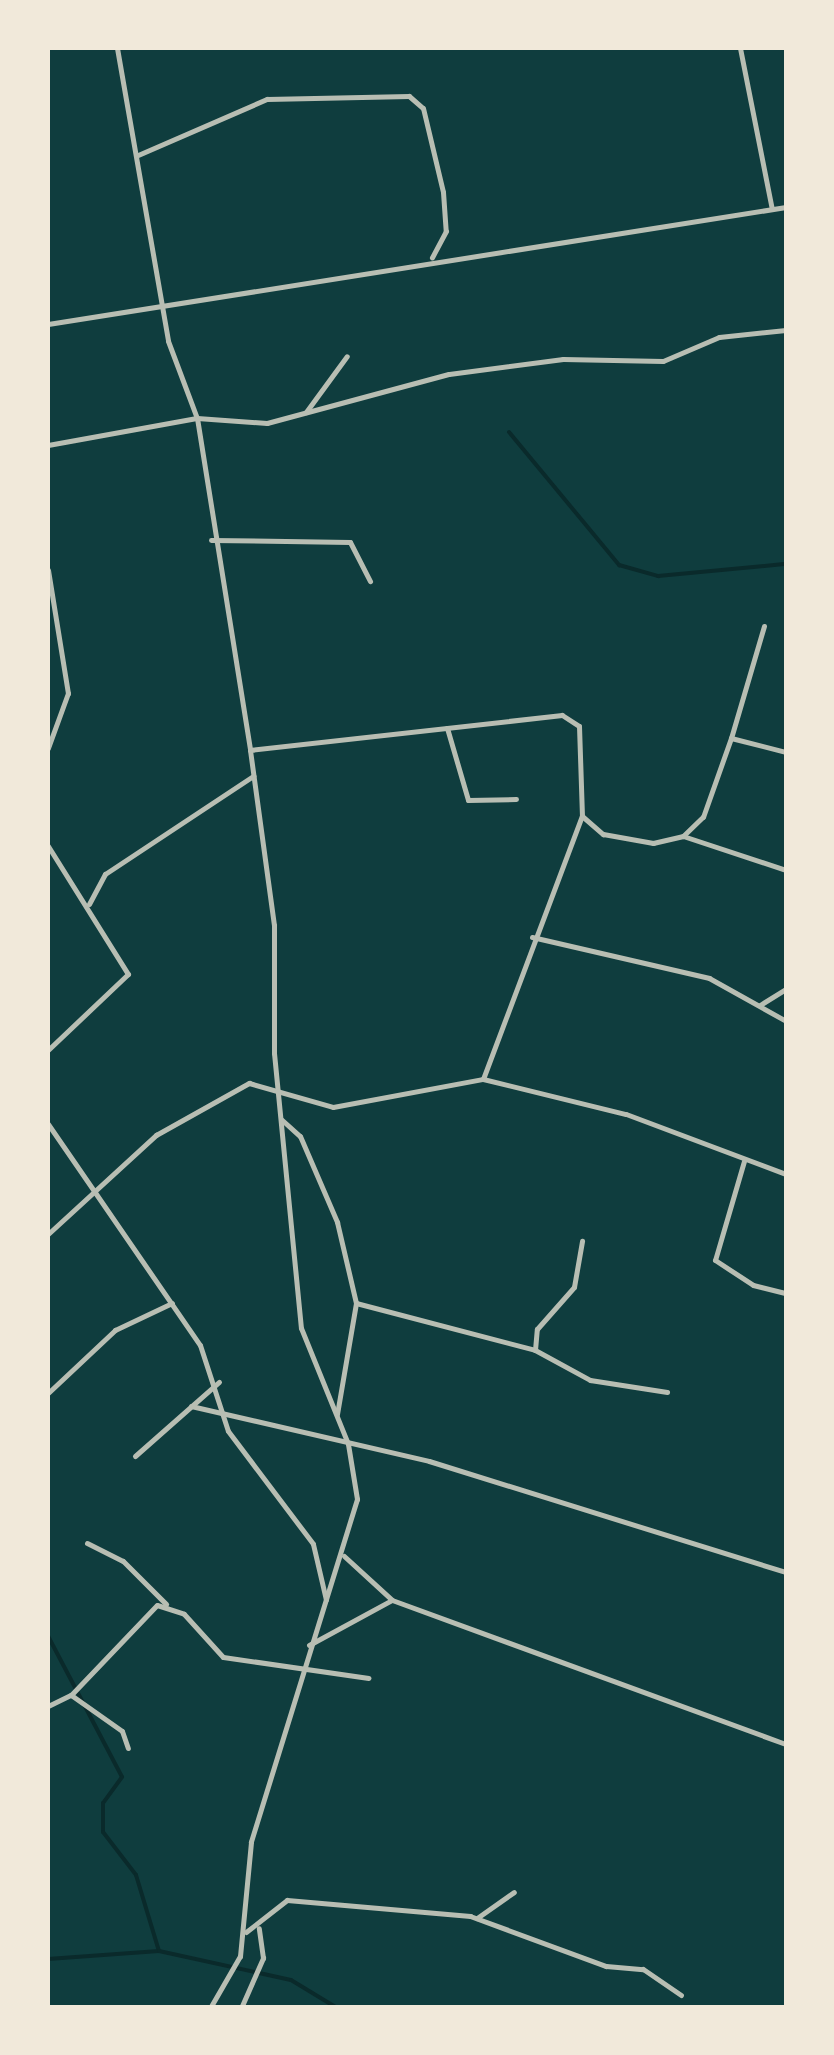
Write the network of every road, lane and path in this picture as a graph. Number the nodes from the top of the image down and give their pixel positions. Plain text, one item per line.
1 (117, 48) edge
2 (740, 48) edge
3 (138, 155) junction
4 (786, 207) edge
5 (772, 210) junction
6 (431, 258) junction
7 (162, 308) junction
8 (48, 324) edge
9 (786, 330) edge
10 (347, 356) dead end
11 (304, 414) junction
12 (197, 418) junction
13 (48, 445) edge
14 (211, 540) junction
15 (48, 570) edge
16 (370, 581) dead end
17 (764, 626) dead end
18 (447, 728) junction
19 (731, 738) junction
20 (48, 748) edge
21 (250, 750) junction
22 (786, 752) edge
23 (253, 776) junction
24 (516, 799) dead end
25 (582, 816) junction
26 (684, 836) junction
27 (48, 846) edge
28 (786, 870) edge
29 (88, 905) junction
30 (532, 937) junction
31 (786, 989) edge
32 (760, 1005) junction
33 (786, 1021) edge
34 (48, 1050) edge
35 (483, 1079) junction
36 (278, 1086) junction
37 (281, 1119) junction
38 (48, 1124) edge
39 (744, 1161) junction
40 (786, 1174) edge
41 (90, 1191) junction
42 (48, 1234) edge
43 (582, 1240) dead end
44 (786, 1293) edge
45 (356, 1303) junction
46 (172, 1304) junction
47 (535, 1350) junction
48 (218, 1382) junction
49 (666, 1392) dead end
50 (48, 1393) edge
51 (191, 1406) junction
52 (223, 1415) junction
53 (337, 1417) junction
54 (348, 1444) junction
55 (135, 1456) dead end
56 (87, 1543) dead end
57 (344, 1556) junction
58 (786, 1572) edge
59 (326, 1600) junction
60 (392, 1600) junction
61 (168, 1606) junction
62 (309, 1645) junction
63 (300, 1669) junction
64 (368, 1678) dead end
65 (71, 1694) junction
66 (48, 1706) edge
67 (786, 1744) edge
68 (128, 1748) dead end
69 (514, 1892) dead end
70 (477, 1918) junction
71 (259, 1928) junction
72 (246, 1932) junction
73 (681, 1995) dead end
74 (210, 2008) edge
75 (241, 2008) edge

1 - 3 street
2 - 5 street
3 - 6 street
3 - 7 street
4 - 5 street
5 - 6 street
6 - 7 street
7 - 8 street
7 - 12 street
9 - 11 street
10 - 11 street
11 - 12 street
12 - 13 street
12 - 14 street
14 - 16 street
14 - 21 street
15 - 20 street
17 - 19 street
18 - 21 street
18 - 24 street
18 - 25 street
19 - 22 street
19 - 26 street
21 - 23 street
23 - 29 street
23 - 36 street
25 - 26 street
25 - 30 street
26 - 28 street
27 - 29 street
29 - 34 street
30 - 32 street
30 - 35 street
31 - 32 street
32 - 33 street
35 - 36 street
35 - 39 street
36 - 37 street
36 - 41 street
37 - 45 street
37 - 53 street
38 - 41 street
39 - 40 street
39 - 44 street
41 - 42 street
41 - 46 street
43 - 47 street
45 - 47 street
45 - 53 street
46 - 48 street
46 - 50 street
47 - 49 street
48 - 51 street
48 - 52 street
51 - 52 street
51 - 55 street
52 - 54 street
52 - 59 street
53 - 54 street
54 - 57 street
54 - 58 street
56 - 61 street
57 - 59 street
57 - 60 street
59 - 62 street
60 - 62 street
60 - 67 street
61 - 63 street
61 - 65 street
62 - 63 street
63 - 64 street
63 - 72 street
65 - 66 street
65 - 68 street
69 - 70 street
70 - 71 street
70 - 73 street
71 - 72 street
71 - 75 street
72 - 74 street

